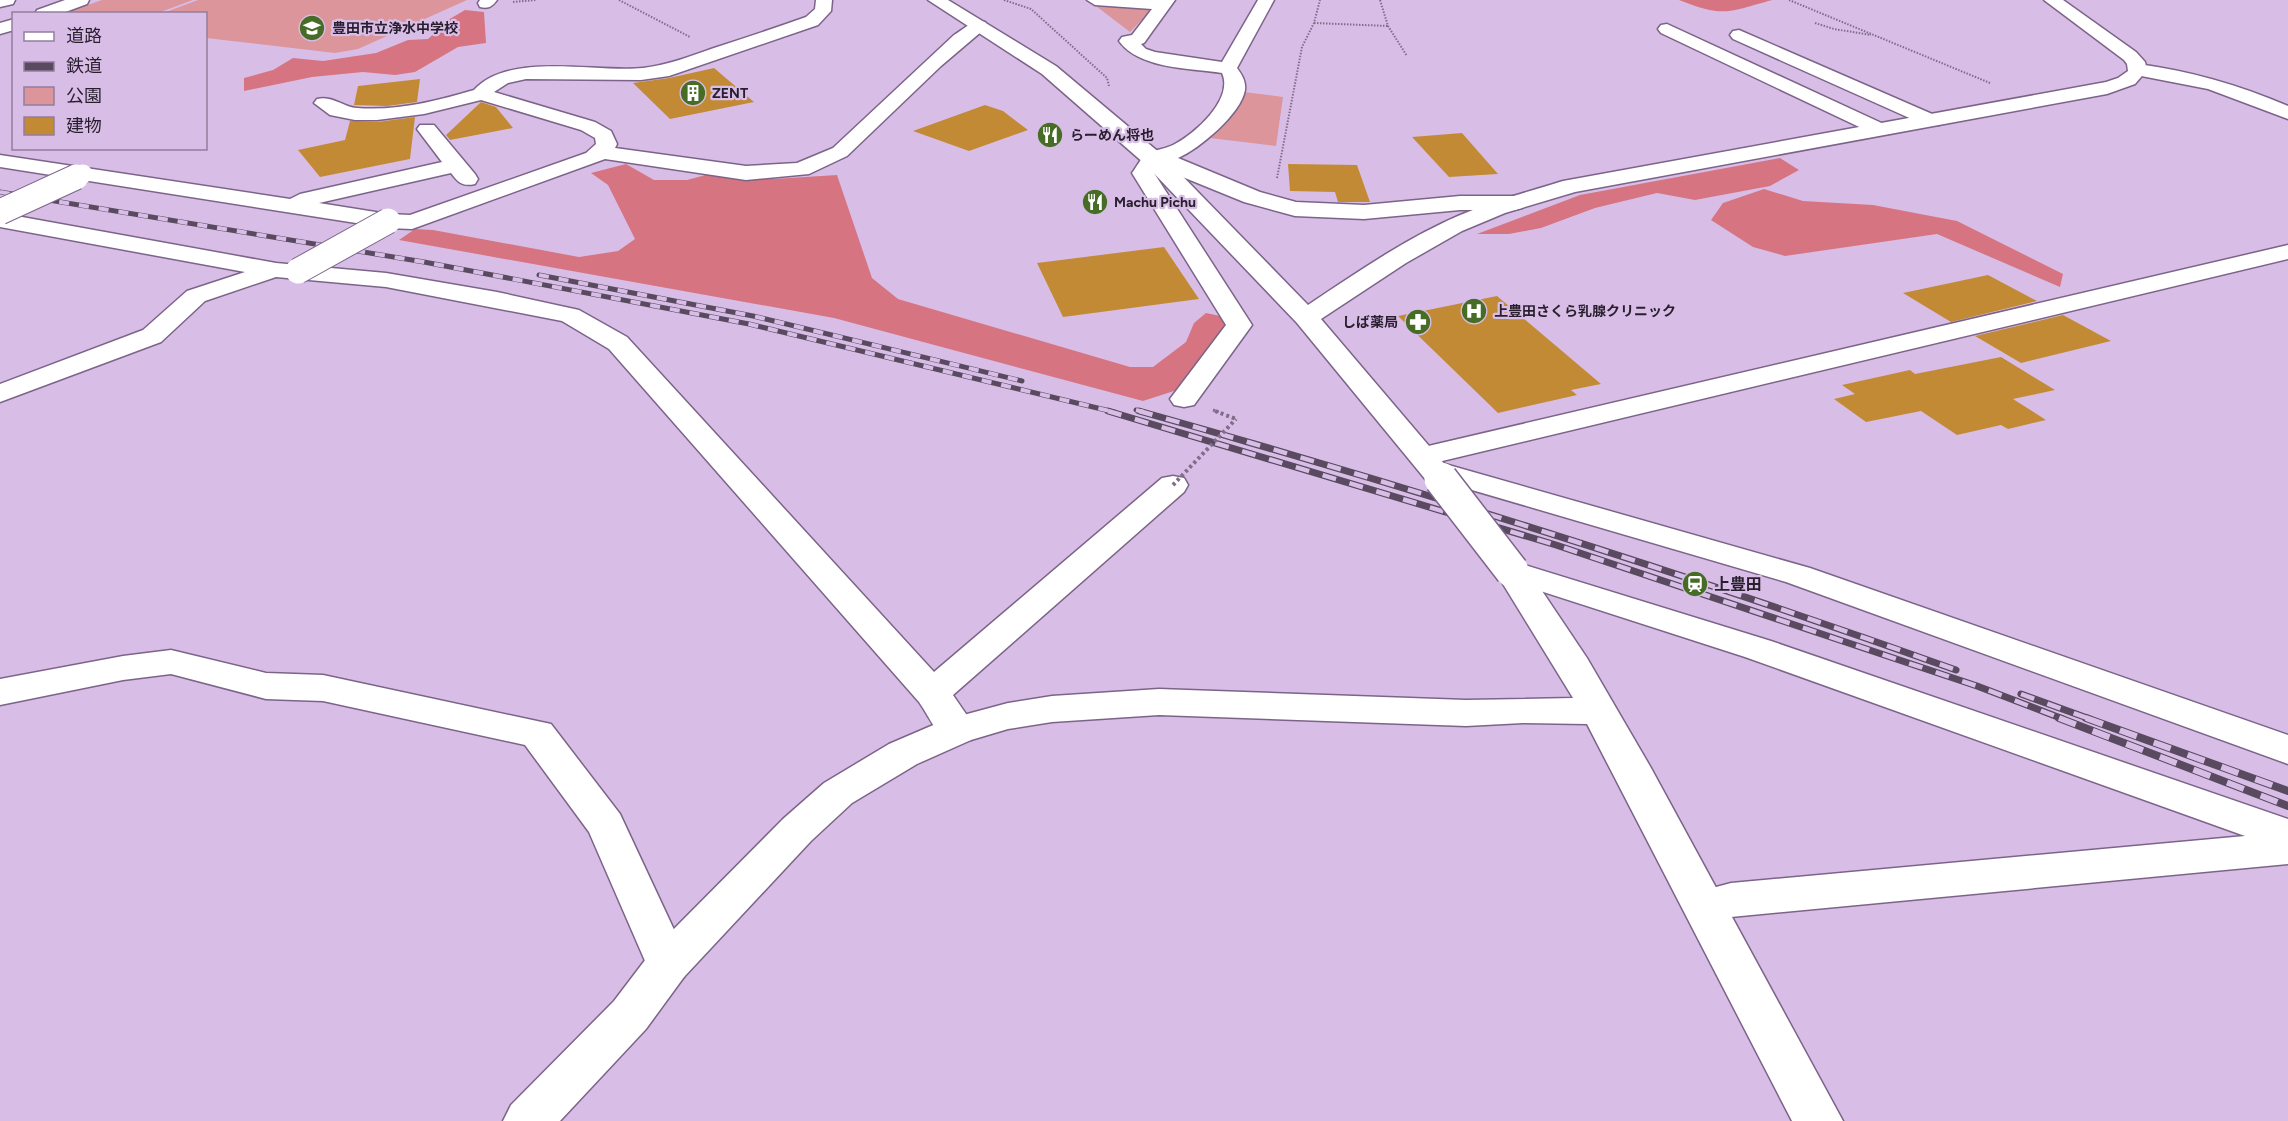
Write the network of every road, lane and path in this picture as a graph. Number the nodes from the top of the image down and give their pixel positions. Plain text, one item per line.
1 (7, 0) edge
2 (81, 0) edge
3 (619, 0) edge
4 (824, 0) edge
5 (936, 0) edge
6 (1082, 0) edge
7 (1095, 0) edge
8 (1266, 0) edge
9 (1320, 0) edge
10 (1380, 0) edge
11 (1789, 0) edge
12 (2052, 0) edge
13 (0, 2) edge
14 (1166, 2) edge
15 (48, 12) edge
16 (1314, 23) junction
17 (1815, 23) dead end
18 (1388, 26) junction
19 (979, 27) junction
20 (1667, 29) dead end
21 (1878, 37) junction
22 (1128, 41) junction
23 (1705, 48) junction
24 (721, 53) junction
25 (1407, 56) dead end
26 (1228, 68) junction
27 (2138, 70) junction
28 (482, 94) junction
29 (2035, 101) junction
30 (324, 103) dead end
31 (2288, 113) edge
32 (1932, 121) junction
33 (427, 129) dead end
34 (1881, 130) junction
35 (601, 152) junction
36 (1153, 159) junction
37 (0, 161) edge
38 (456, 165) junction
39 (83, 174) junction
40 (481, 197) junction
41 (1272, 203) junction
42 (1514, 203) junction
43 (284, 205) junction
44 (0, 212) edge
45 (0, 220) edge
46 (388, 221) junction
47 (2288, 252) edge
48 (287, 271) junction
49 (1306, 318) junction
50 (0, 394) edge
51 (1184, 399) dead end
52 (1236, 419) dead end
53 (1433, 468) junction
54 (1173, 485) joint
55 (1512, 571) junction
56 (0, 692) edge
57 (932, 693) junction
58 (1599, 711) junction
59 (958, 730) junction
60 (2288, 750) edge
61 (2288, 835) edge
62 (2288, 848) edge
63 (1705, 906) junction
64 (668, 964) junction
65 (528, 1121) edge
66 (1818, 1121) edge

1 - 13 street
2 - 15 street
3 - 24 path
4 - 24 street
5 - 19 street
6 - 22 street
7 - 14 street
8 - 26 street
9 - 16 path
10 - 18 path
11 - 21 path
12 - 27 street
14 - 22 street
16 - 18 path
16 - 41 path
17 - 21 path
18 - 25 path
19 - 35 street
19 - 36 street
20 - 23 street
21 - 29 path
22 - 26 street
23 - 32 street
23 - 34 street
24 - 28 street
26 - 36 street
27 - 29 street
27 - 31 street
28 - 30 street
28 - 35 street
29 - 32 street
32 - 34 street
33 - 38 street
34 - 42 street
35 - 40 street
36 - 41 street
36 - 49 street
36 - 51 street
37 - 39 street
38 - 40 street
38 - 43 street
39 - 43 street
39 - 44 street, bridge
40 - 46 street
41 - 42 street
42 - 49 street
43 - 46 street
45 - 48 street
46 - 48 street, bridge
47 - 53 street
48 - 50 street
48 - 57 street
49 - 53 street
52 - 54 path, bridge
53 - 55 street, bridge
53 - 60 street
54 - 57 street
55 - 58 street
55 - 61 street
56 - 64 street
57 - 59 street
58 - 59 street
58 - 63 street
59 - 64 street
62 - 63 street
63 - 66 street
64 - 65 street

